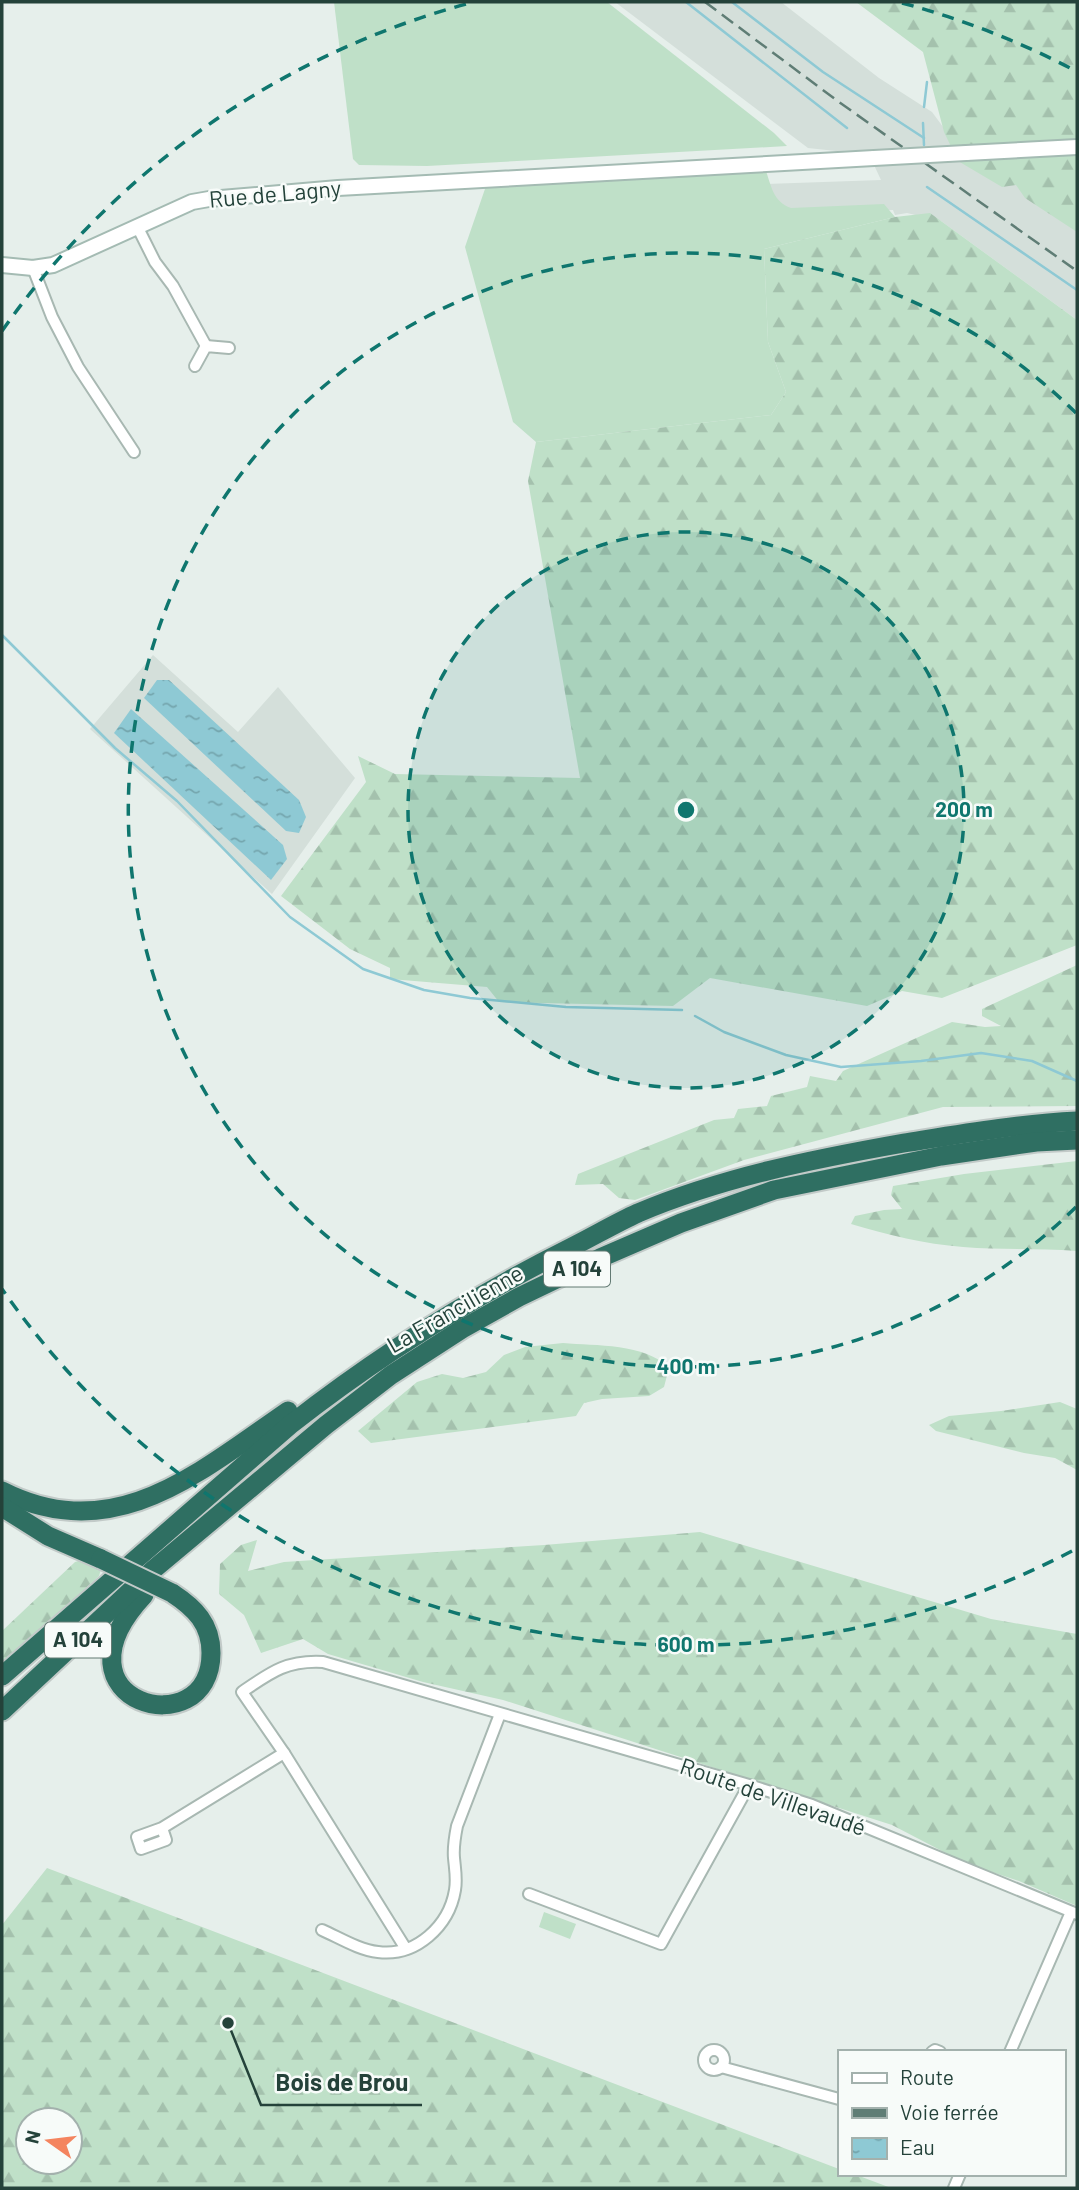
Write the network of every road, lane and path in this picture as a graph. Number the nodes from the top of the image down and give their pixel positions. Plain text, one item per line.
1 (1077, 147) edge
2 (137, 226) junction
3 (2, 265) edge
4 (33, 268) junction
5 (206, 346) junction
6 (229, 348) dead end
7 (195, 366) dead end
8 (134, 452) dead end
9 (1077, 1121) edge
10 (1077, 1140) edge
11 (355, 1377) junction
12 (2, 1491) edge
13 (2, 1507) edge
14 (155, 1569) junction
15 (2, 1676) edge
16 (2, 1711) edge
17 (500, 1714) junction
18 (284, 1753) junction
19 (749, 1786) junction
20 (162, 1828) dead end
21 (529, 1894) dead end
22 (1074, 1913) edge
23 (322, 1930) dead end
24 (406, 1949) junction
25 (1011, 2050) edge
26 (721, 2067) dead end
27 (838, 2099) edge

1 - 2 main road, Rue de Lagny, bridge
2 - 4 main road, Rue de Lagny
2 - 5 street
3 - 4 main road, Rue de Lagny
4 - 8 street
5 - 6 street
5 - 7 street
9 - 11 highway, La Francilienne / A 104
10 - 14 highway, La Francilienne / A 104
11 - 12 highway
11 - 15 highway, La Francilienne / A 104
13 - 14 highway, bridge
14 - 16 highway, La Francilienne / A 104
17 - 18 street, Route de Villevaudé
17 - 19 street, Route de Villevaudé
17 - 24 street
18 - 20 street
18 - 24 street
19 - 21 street
19 - 22 street, Route de Villevaudé
22 - 25 street
23 - 24 street
26 - 27 street

